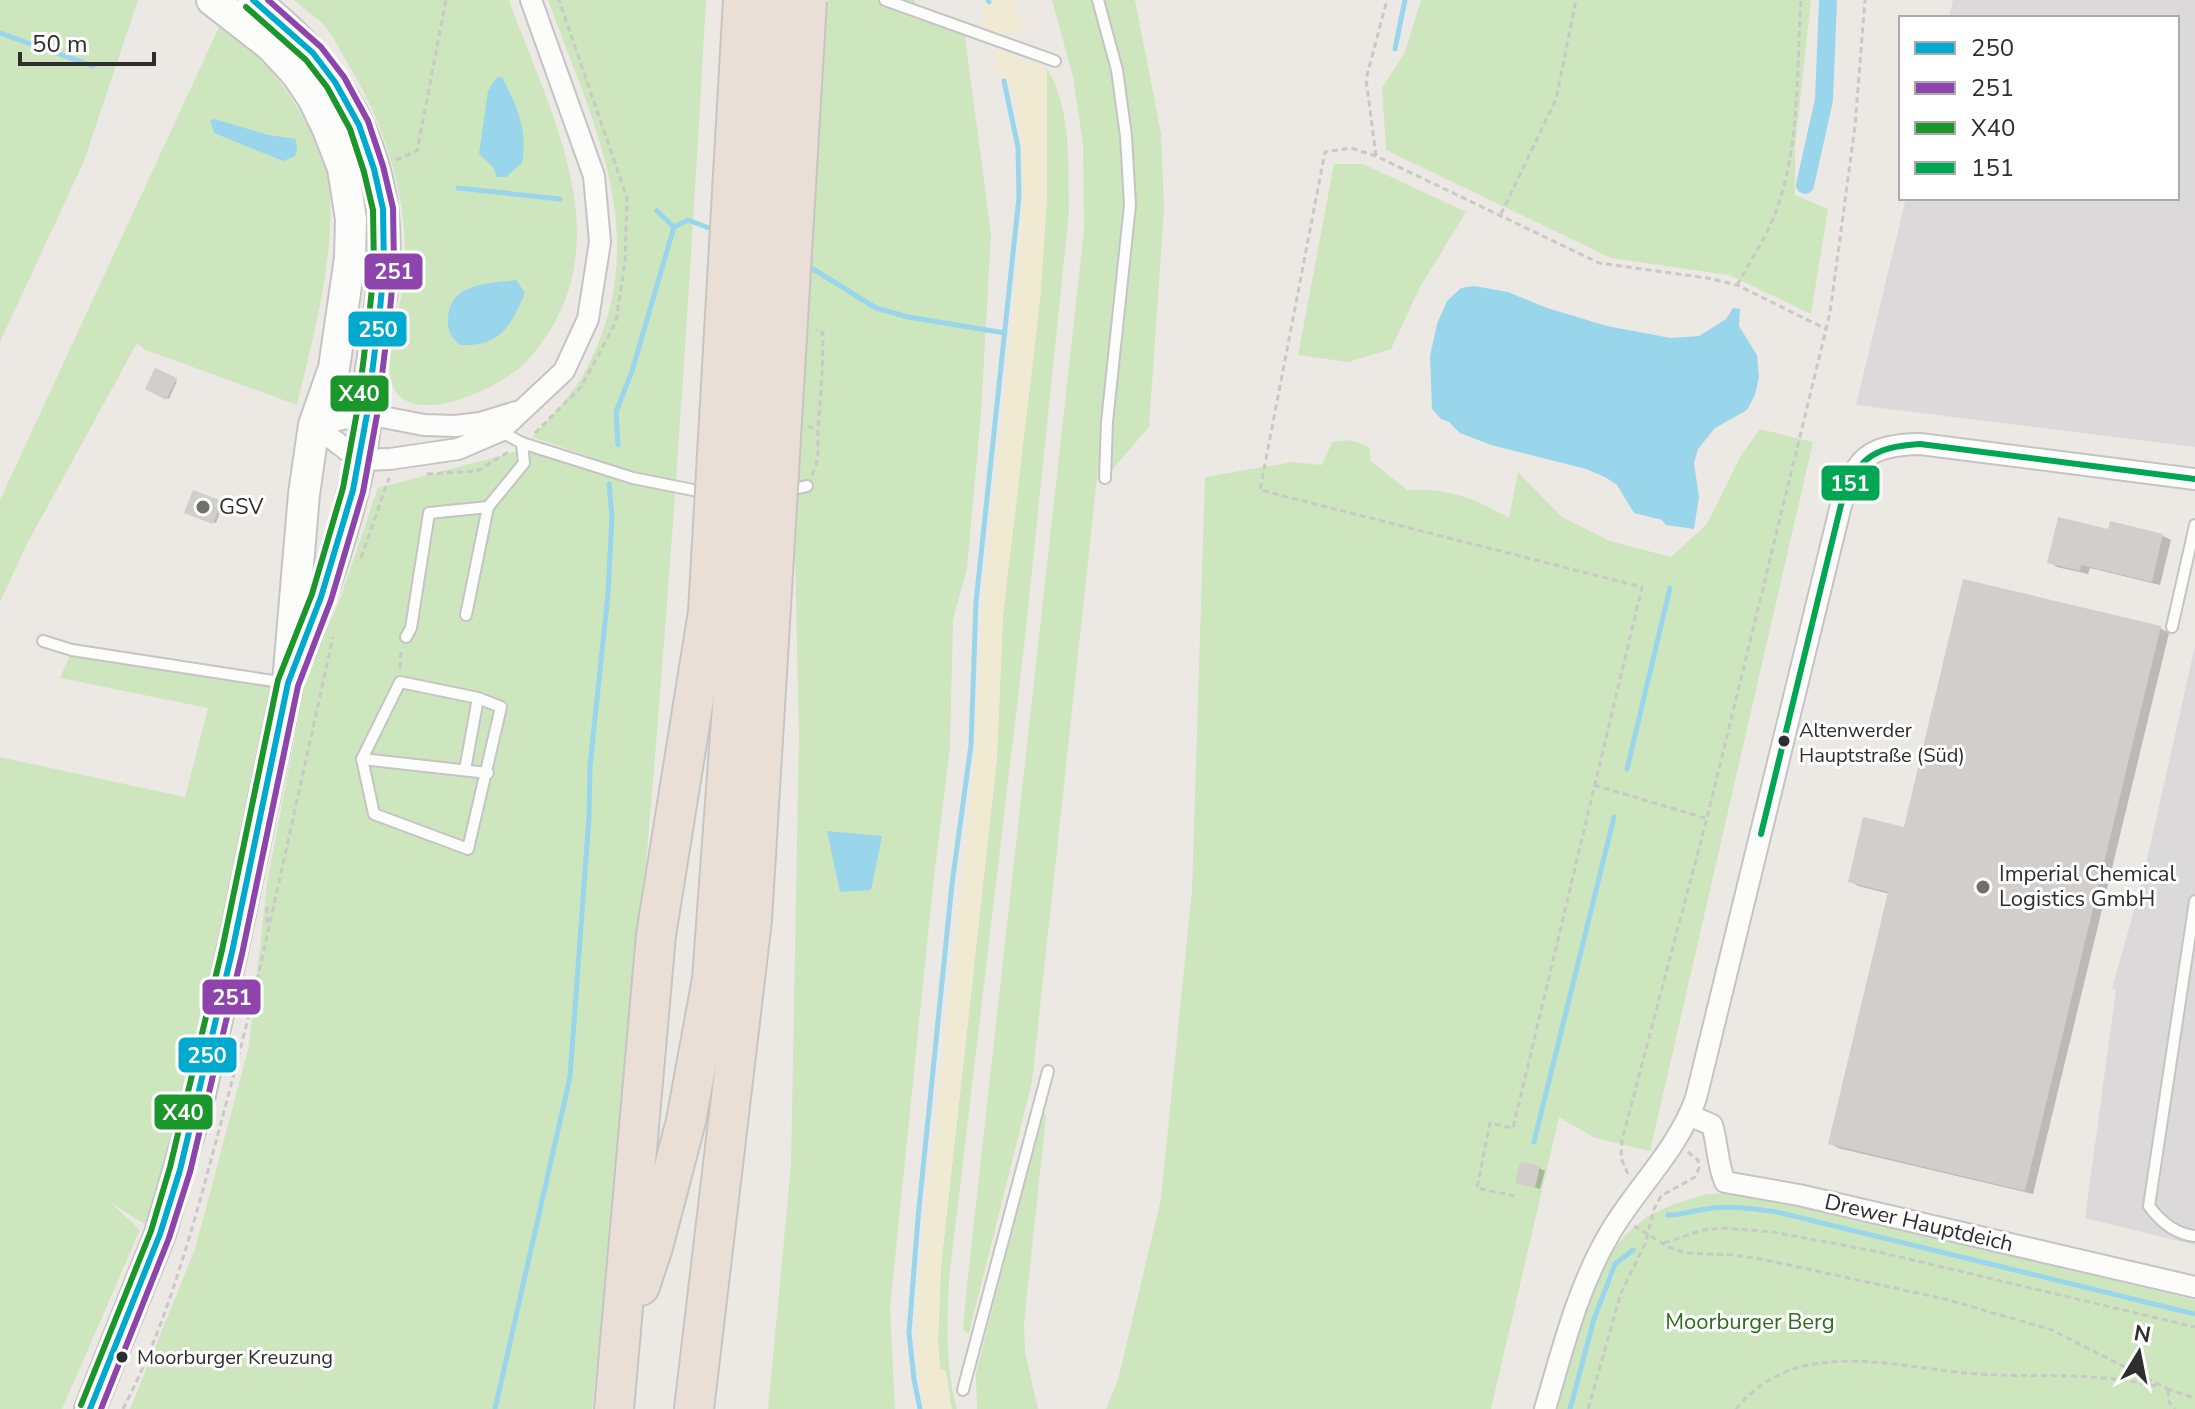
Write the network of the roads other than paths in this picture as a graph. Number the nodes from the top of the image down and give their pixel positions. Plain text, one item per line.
1 (212, 0) edge
2 (253, 0) edge
3 (531, 0) edge
4 (743, 0) edge
5 (768, 0) edge
6 (776, 0) edge
7 (807, 0) edge
8 (885, 0) edge
9 (1098, 0) edge
10 (1055, 61) dead end
11 (758, 91) dead end
12 (523, 409) junction
13 (367, 414) junction
14 (314, 425) junction
15 (500, 431) junction
16 (522, 443) junction
17 (360, 460) junction
18 (1105, 478) dead end
19 (2195, 479) edge
20 (807, 486) dead end
21 (720, 496) dead end
22 (734, 498) dead end
23 (488, 507) junction
24 (2195, 525) edge
25 (466, 615) dead end
26 (738, 626) junction
27 (2172, 627) dead end
28 (406, 637) road end
29 (43, 641) dead end
30 (288, 683) junction
31 (478, 698) junction
32 (362, 759) junction
33 (465, 770) junction
34 (488, 773) junction
35 (2195, 901) edge
36 (1048, 1071) dead end
37 (1689, 1115) junction
38 (2195, 1236) edge
39 (2195, 1287) edge
40 (619, 1358) junction
41 (963, 1390) dead end
42 (90, 1409) edge
43 (614, 1409) edge
44 (694, 1409) edge
45 (1545, 1409) edge

1 - 14 main road
2 - 13 main road
3 - 12 street
4 - 26 highway, bridge
5 - 11 lane
6 - 26 highway, bridge
7 - 26 highway, bridge
8 - 10 lane
9 - 18 lane
12 - 13 street
12 - 15 street
13 - 14 street
13 - 17 main road
14 - 17 street
14 - 30 main road
15 - 16 lane
15 - 17 street
16 - 21 lane
16 - 23 lane
17 - 30 main road
19 - 37 street
20 - 22 lane
23 - 25 lane
23 - 28 lane
24 - 27 lane
26 - 40 highway
26 - 40 highway
26 - 44 highway
29 - 30 lane
30 - 42 main road
31 - 32 lane
31 - 33 lane
31 - 34 lane
32 - 33 lane
32 - 34 lane
33 - 34 lane
35 - 38 lane
36 - 41 lane
37 - 39 street, Drewer Hauptdeich
37 - 45 street
40 - 43 highway

